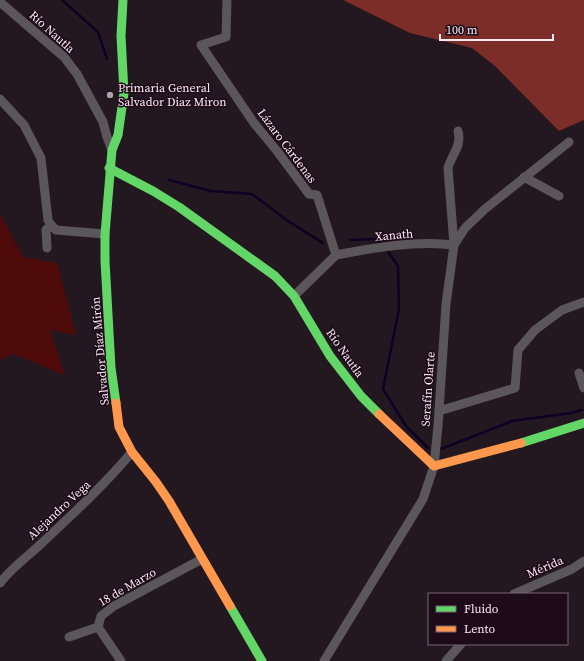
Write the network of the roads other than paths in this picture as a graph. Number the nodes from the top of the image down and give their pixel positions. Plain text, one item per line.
1 (123, 0) edge
2 (227, 0) edge
3 (0, 2) edge
4 (0, 99) edge
5 (458, 131) dead end
6 (569, 142) dead end
7 (112, 150) junction
8 (109, 168) junction
9 (524, 177) junction
10 (559, 196) dead end
11 (51, 225) junction
12 (105, 234) junction
13 (454, 245) junction
14 (46, 248) dead end
15 (336, 256) junction
16 (294, 296) junction
17 (584, 302) edge
18 (580, 373) dead end
19 (584, 388) edge
20 (439, 411) junction
21 (584, 423) edge
22 (132, 452) junction
23 (434, 466) junction
24 (202, 559) junction
25 (584, 561) edge
26 (2, 576) edge
27 (516, 593) edge
28 (98, 627) junction
29 (69, 636) dead end
30 (460, 645) edge
31 (121, 661) edge
32 (262, 661) edge
33 (324, 661) edge
34 (446, 661) edge

1 - 7 street, Salvador Díaz Mirón
2 - 15 street, Lázaro Cárdenas
3 - 7 street, Río Nautla
4 - 11 street
5 - 13 street
6 - 9 street, Serafín Olarte
7 - 8 street, Salvador Díaz Mirón
8 - 12 street, Salvador Díaz Mirón
8 - 16 street, Río Nautla
9 - 10 street
9 - 13 street, Serafín Olarte
11 - 12 street
11 - 14 street
12 - 22 street, Salvador Díaz Mirón
13 - 15 street, Xanath
13 - 20 street, Serafín Olarte
15 - 16 street
16 - 23 street, Río Nautla
17 - 20 street
18 - 19 street
20 - 23 street, Serafín Olarte
21 - 23 street
22 - 24 street, Salvador Díaz Mirón
22 - 26 street, Alejandro Vega
23 - 33 street, Serafín Olarte
24 - 28 street, 18 de Marzo
24 - 32 street, Salvador Díaz Mirón
25 - 27 street, Mérida
28 - 29 street
28 - 31 street
30 - 34 street

